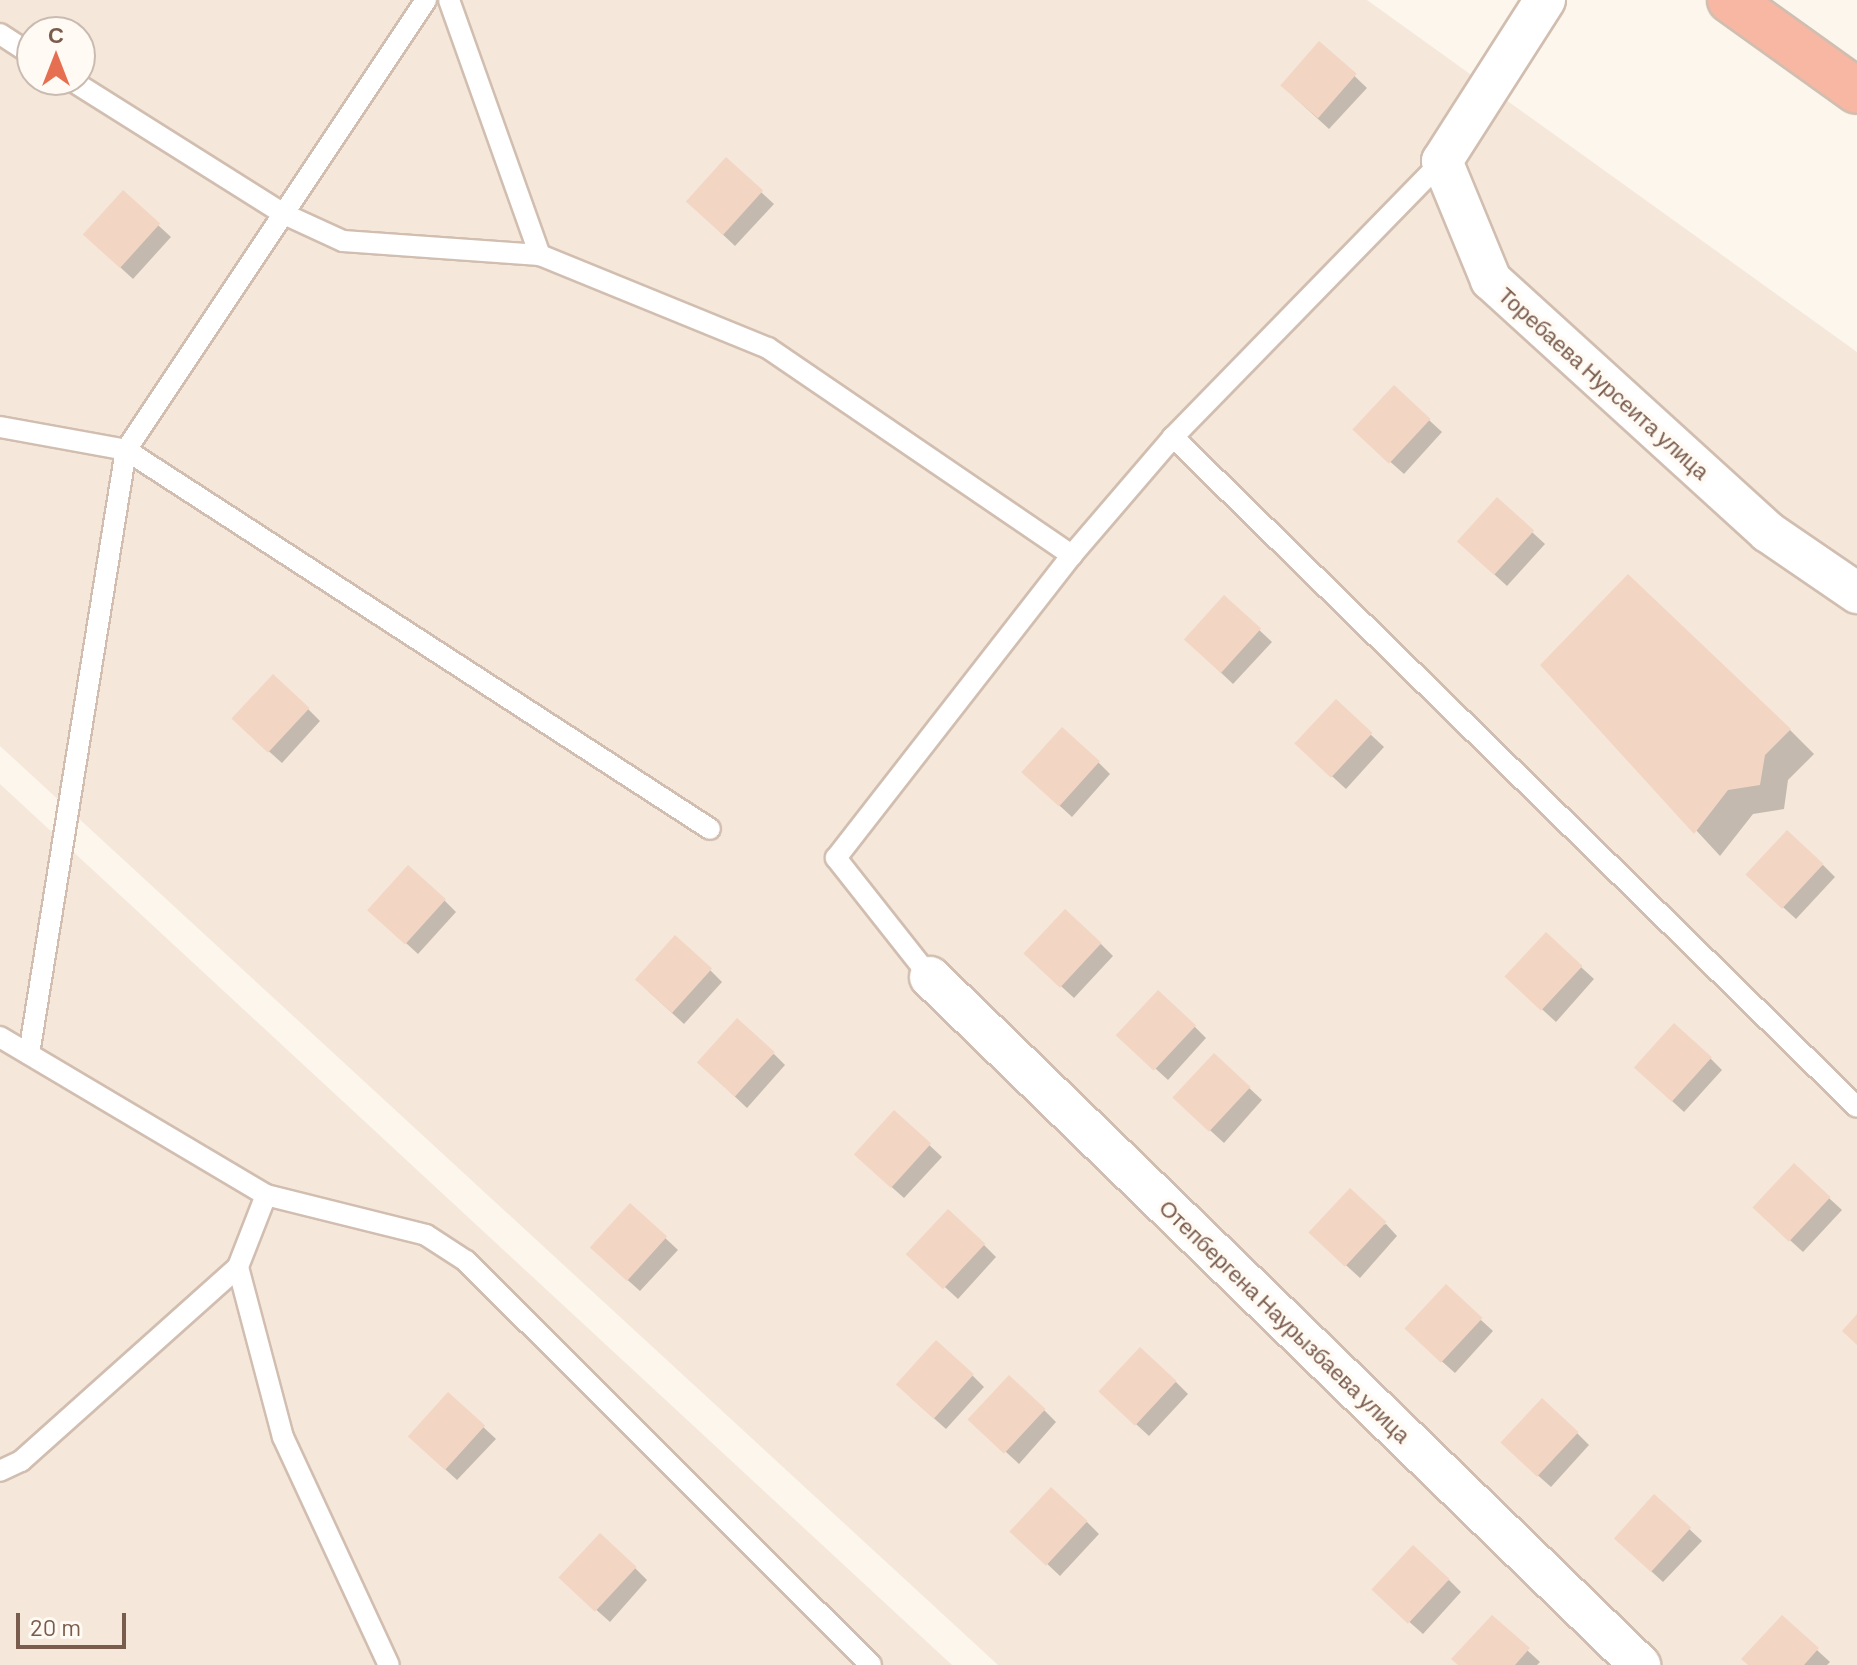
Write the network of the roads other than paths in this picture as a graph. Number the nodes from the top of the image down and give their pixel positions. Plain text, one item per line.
1 (426, 0) edge
2 (449, 0) edge
3 (1545, 0) edge
4 (1730, 0) edge
5 (1770, 0) edge
6 (1857, 55) edge
7 (1857, 91) edge
8 (96, 96) edge
9 (1442, 161) junction
10 (284, 214) junction
11 (540, 255) junction
12 (0, 427) edge
13 (1173, 437) junction
14 (126, 450) junction
15 (1072, 555) junction
16 (1857, 593) edge
17 (710, 829) dead end
18 (930, 977) joint
19 (0, 1037) edge
20 (29, 1054) junction
21 (1857, 1107) edge
22 (266, 1195) junction
23 (238, 1267) junction
24 (0, 1471) edge
25 (389, 1665) edge
26 (871, 1665) edge
27 (1640, 1665) edge

1 - 10 lane
2 - 11 lane
3 - 9 street
4 - 7 highway
5 - 6 highway
8 - 10 lane
9 - 13 lane
9 - 16 street, Торебаева Нурсеита улица
10 - 11 lane
10 - 14 lane
11 - 15 lane
12 - 14 lane
13 - 15 lane
13 - 21 lane
14 - 17 lane
14 - 20 lane
15 - 18 lane
18 - 27 street, Отепбергена Наурызбаева улица
19 - 20 lane
20 - 22 lane
22 - 23 lane
22 - 26 lane
23 - 24 lane
23 - 25 lane

